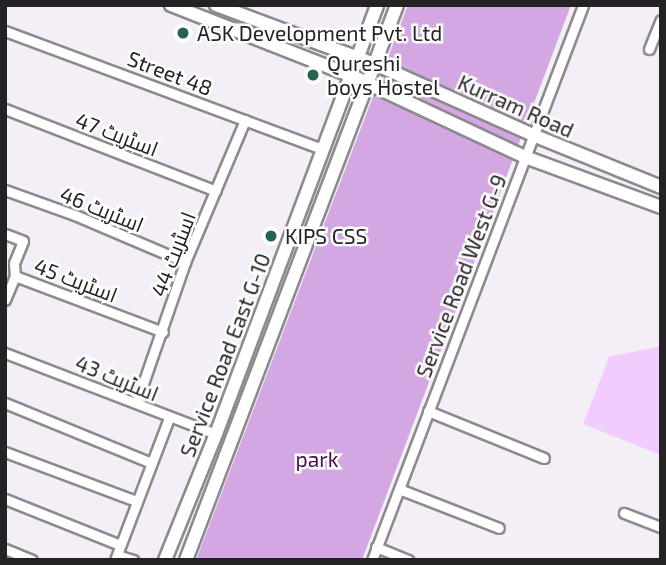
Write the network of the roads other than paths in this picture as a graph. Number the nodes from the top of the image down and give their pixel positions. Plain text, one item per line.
1 (171, 5) edge
2 (217, 5) edge
3 (377, 5) edge
4 (397, 5) edge
5 (583, 5) edge
6 (661, 20) edge
7 (5, 31) edge
8 (649, 49) dead end
9 (357, 58) junction
10 (374, 64) junction
11 (350, 75) junction
12 (368, 83) junction
13 (5, 109) edge
14 (245, 120) junction
15 (533, 135) junction
16 (323, 149) junction
17 (525, 157) junction
18 (661, 187) edge
19 (5, 190) edge
20 (216, 191) junction
21 (661, 207) edge
22 (5, 234) edge
23 (185, 262) junction
24 (15, 276) junction
25 (5, 300) edge
26 (163, 332) junction
27 (5, 354) edge
28 (137, 401) junction
29 (5, 403) edge
30 (428, 411) junction
31 (169, 418) junction
32 (216, 434) junction
33 (5, 452) edge
34 (544, 458) dead end
35 (152, 463) junction
36 (398, 489) junction
37 (5, 499) edge
38 (136, 500) junction
39 (624, 513) dead end
40 (661, 527) edge
41 (499, 528) dead end
42 (376, 547) junction
43 (5, 549) edge
44 (117, 553) edge
45 (32, 560) edge
46 (132, 560) edge
47 (165, 560) edge
48 (186, 560) edge
49 (372, 560) edge
50 (409, 560) edge

1 - 11 main road, Kurram Road
2 - 9 main road, Kurram Road
3 - 9 main road, Service Road East G-10
4 - 10 main road, Service Road East G-10
5 - 15 street, Service Road West G-9
6 - 8 street
7 - 14 street, Street 48
9 - 10 main road, Kurram Road
9 - 11 main road, Service Road East G-10
10 - 12 main road, Service Road East G-10
10 - 15 main road, Kurram Road
11 - 12 main road, Kurram Road
11 - 16 main road, Service Road East G-10
12 - 17 main road, Kurram Road
12 - 48 main road, Service Road East G-10
13 - 20 street, اسٹریٹ 47
14 - 16 street, Street 48
14 - 20 street, اسٹریٹ 44
15 - 17 street, Service Road West G-9
15 - 18 main road, Kurram Road
16 - 32 main road, Service Road East G-10
17 - 21 main road, Kurram Road
17 - 30 street, Service Road West G-9
19 - 23 street, اسٹریٹ 46
20 - 23 street, اسٹریٹ 44
22 - 24 street
23 - 26 street, اسٹریٹ 44
24 - 25 street
24 - 26 street, اسٹریٹ 45
26 - 28 street, اسٹریٹ 44
27 - 28 street, اسٹریٹ 43
28 - 31 street, اسٹریٹ 43
29 - 35 street
30 - 34 street
30 - 36 street, Service Road West G-9
31 - 32 street, اسٹریٹ 43
31 - 35 street
32 - 47 main road, Service Road East G-10
33 - 38 street
35 - 38 street
36 - 41 street
36 - 42 street, Service Road West G-9
37 - 44 street
38 - 44 street
39 - 40 street
42 - 49 street, Service Road West G-9
42 - 50 street
43 - 45 street
44 - 46 street

